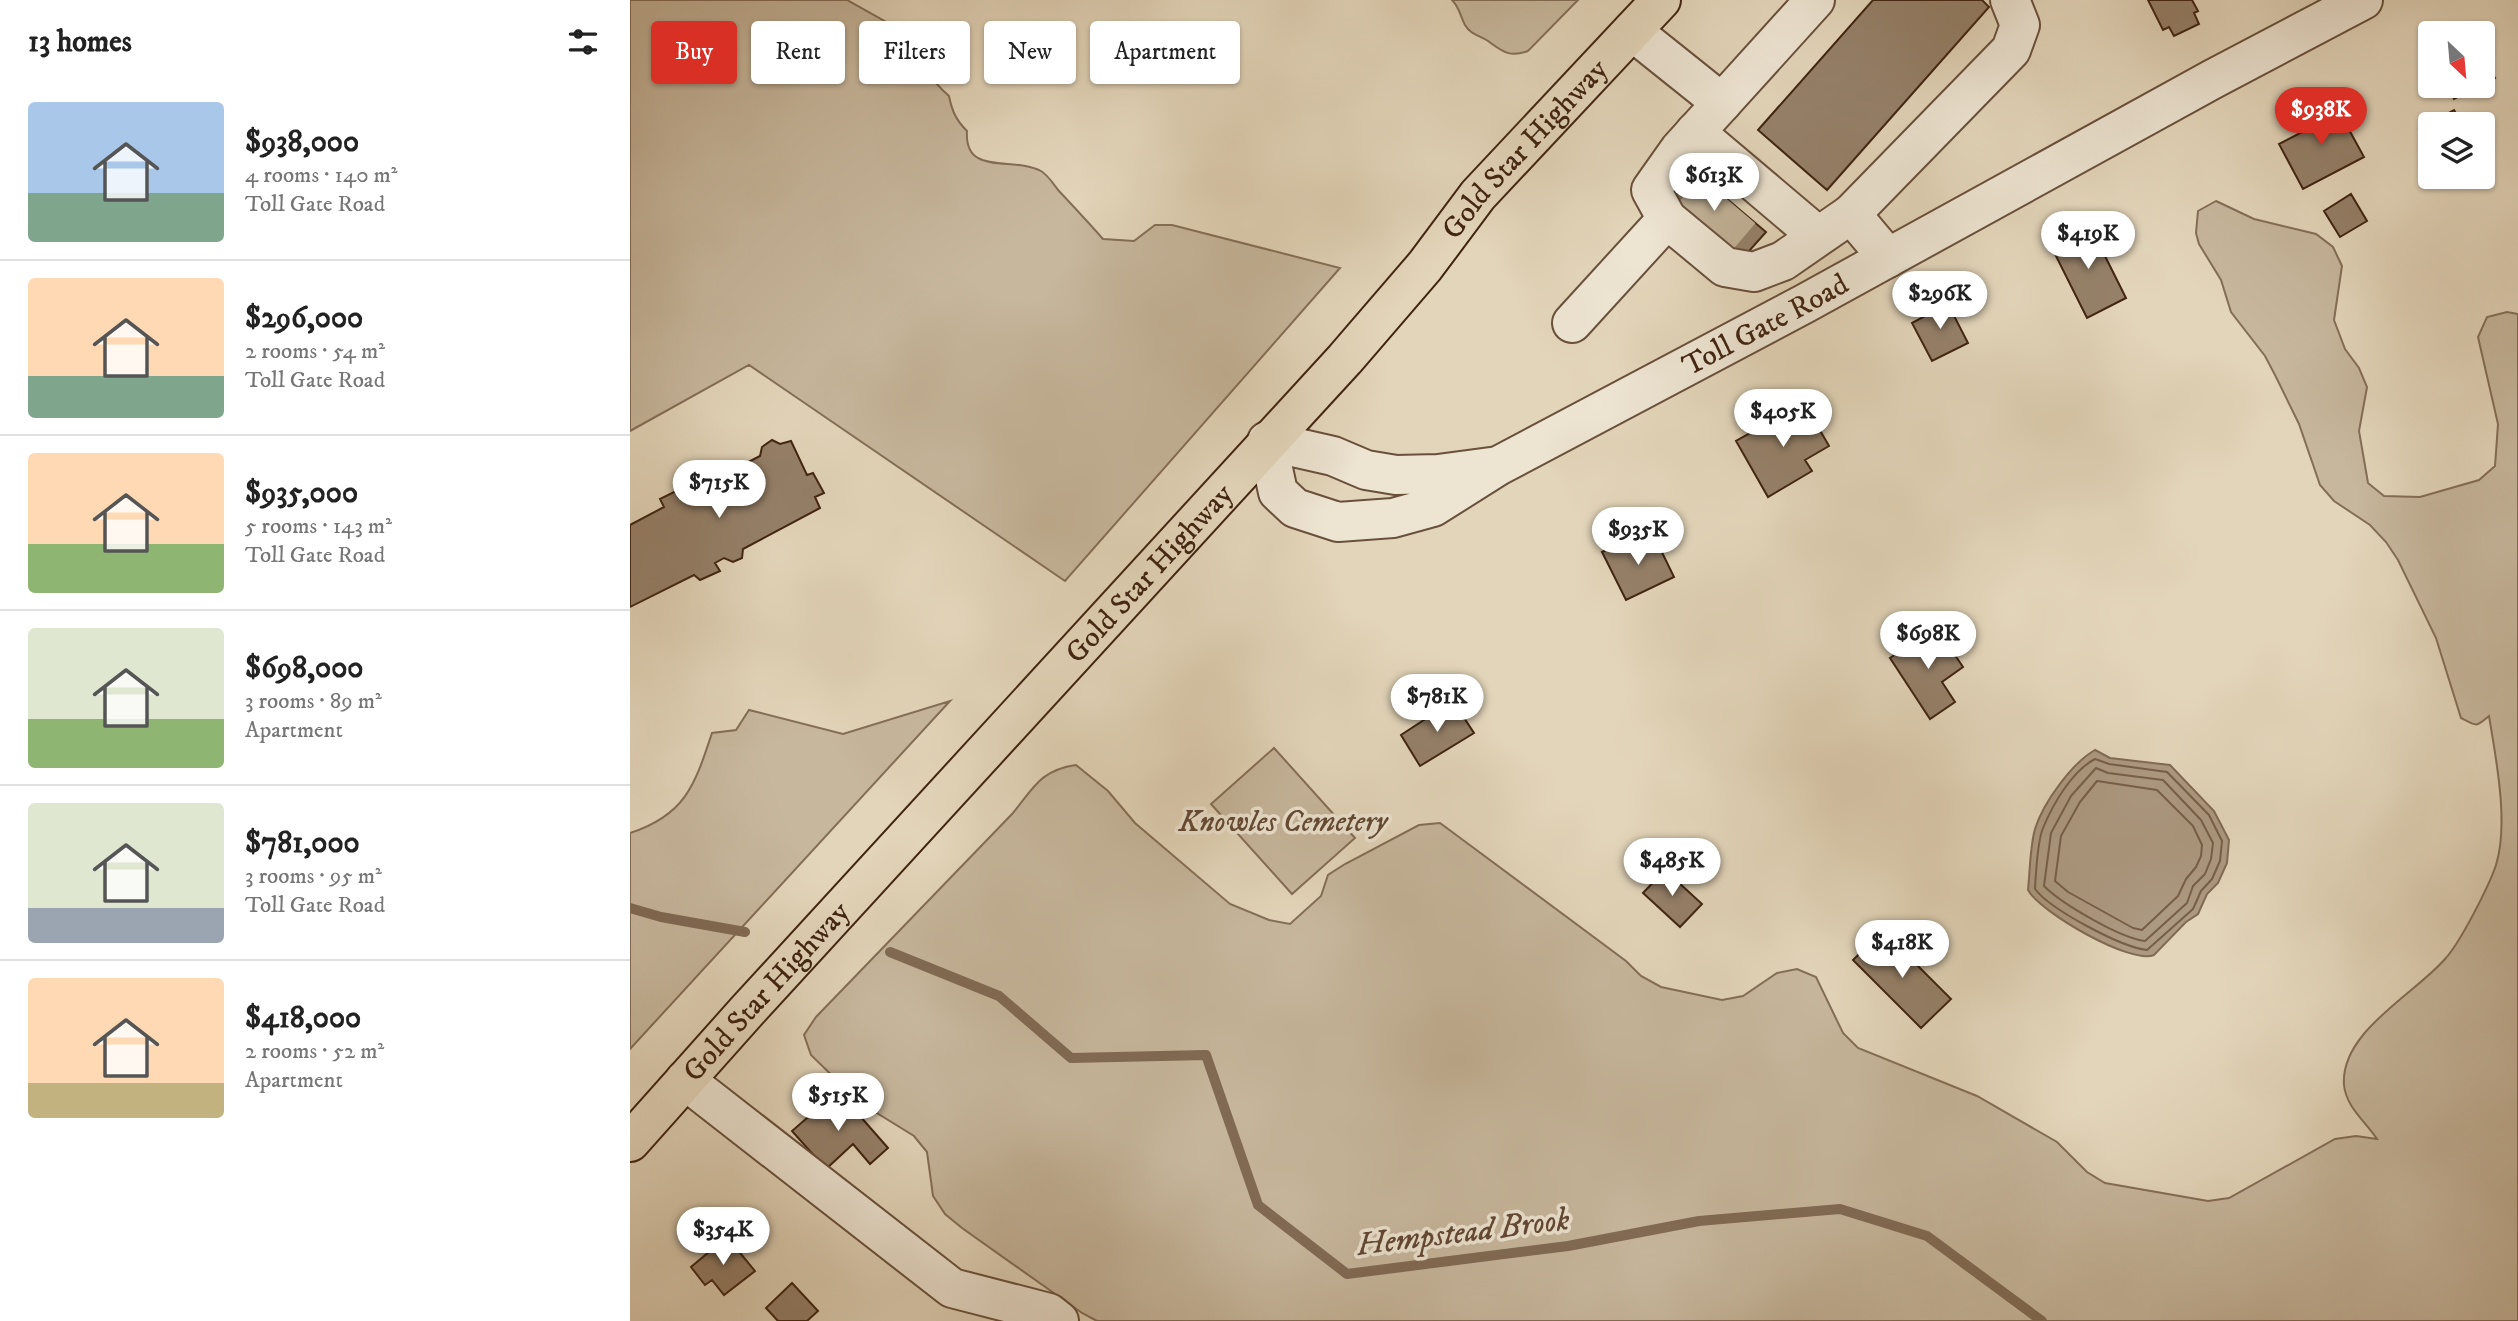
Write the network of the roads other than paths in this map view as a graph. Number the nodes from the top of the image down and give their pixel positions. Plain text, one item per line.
1 (1661, 0) edge
2 (1815, 0) edge
3 (2010, 0) edge
4 (2363, 0) edge
5 (1632, 31) junction
6 (1721, 103) junction
7 (1695, 132) junction
8 (1712, 212) junction
9 (1851, 214) junction
10 (1818, 236) junction
11 (1888, 258) junction
12 (1572, 323) dead end
13 (1267, 441) junction
14 (1498, 466) junction
15 (685, 1080) junction
16 (630, 1142) edge
17 (1059, 1321) edge

1 - 5 main road, Gold Star Highway
2 - 6 street
3 - 9 street
4 - 11 street, Toll Gate Road
5 - 6 street
5 - 13 main road, Gold Star Highway
6 - 7 street
7 - 8 street
7 - 8 street
8 - 10 street
8 - 10 street
8 - 12 street
9 - 10 street
9 - 11 street
11 - 14 street, Toll Gate Road
13 - 14 street, Toll Gate Road
13 - 14 street, Toll Gate Road
13 - 15 main road, Gold Star Highway
15 - 16 main road, Gold Star Highway
15 - 17 street

